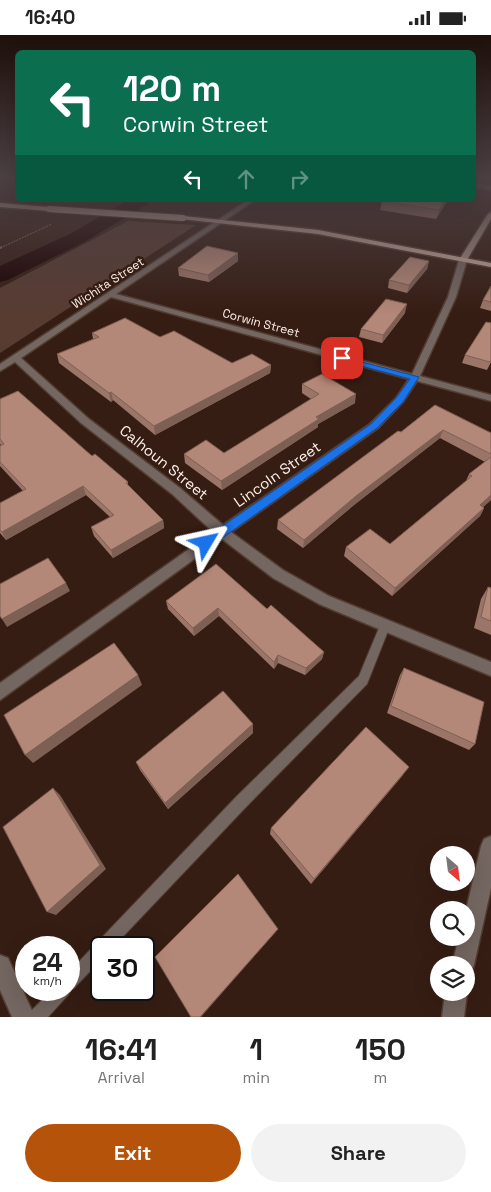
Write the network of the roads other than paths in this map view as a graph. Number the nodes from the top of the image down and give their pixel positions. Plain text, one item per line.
1 (220, 223) edge
2 (229, 223) edge
3 (486, 223) edge
4 (463, 260) junction
5 (491, 265) edge
6 (111, 295) junction
7 (15, 357) junction
8 (0, 368) edge
9 (415, 377) junction
10 (491, 398) edge
11 (222, 532) junction
12 (385, 626) junction
13 (491, 669) edge
14 (0, 692) edge
15 (491, 846) edge
16 (113, 936) edge
17 (465, 956) edge
18 (90, 961) edge
19 (0, 966) edge
20 (80, 971) edge
21 (52, 1001) edge
22 (455, 1001) edge
23 (24, 1017) edge
24 (37, 1017) edge
25 (453, 1017) edge

1 - 6 street, Wichita Street
2 - 4 main road
3 - 4 main road, Lincoln Street
4 - 5 main road
4 - 9 street, Lincoln Street
6 - 7 street, Wichita Street
6 - 9 street, Corwin Street
7 - 8 street, Wichita Street
7 - 11 street, Calhoun Street
9 - 10 street, Corwin Street
9 - 11 street, Lincoln Street
11 - 12 street, Calhoun Street
11 - 14 street, Lincoln Street
12 - 13 street, Calhoun Street
12 - 16 lane
15 - 17 street
18 - 20 lane
19 - 23 street
21 - 24 lane
22 - 25 street

